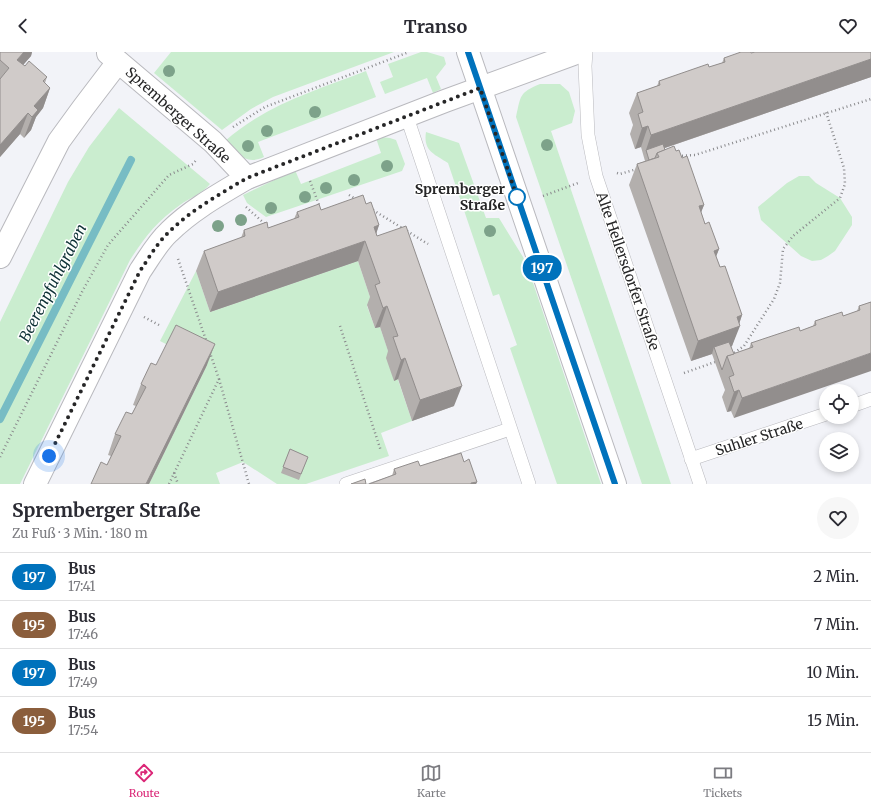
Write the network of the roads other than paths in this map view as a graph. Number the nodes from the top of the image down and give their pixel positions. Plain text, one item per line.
1 (468, 52) edge
2 (579, 52) edge
3 (586, 52) edge
4 (112, 57) edge
5 (480, 88) junction
6 (407, 117) junction
7 (247, 178) junction
8 (0, 256) edge
9 (871, 399) edge
10 (859, 403) edge
11 (819, 416) edge
12 (510, 429) junction
13 (691, 459) junction
14 (35, 484) edge
15 (346, 484) edge
16 (529, 484) edge
17 (615, 484) edge
18 (700, 484) edge

1 - 5 street
2 - 5 street
3 - 13 lane, Alte Hellersdorfer Straße
4 - 7 street, Spremberger Straße
4 - 8 street, Spremberger Straße
5 - 6 street
5 - 17 street
6 - 7 street
6 - 12 lane
7 - 14 street
9 - 10 lane
11 - 13 lane, Suhler Straße
12 - 15 lane
12 - 16 lane
13 - 18 lane, Alte Hellersdorfer Straße

